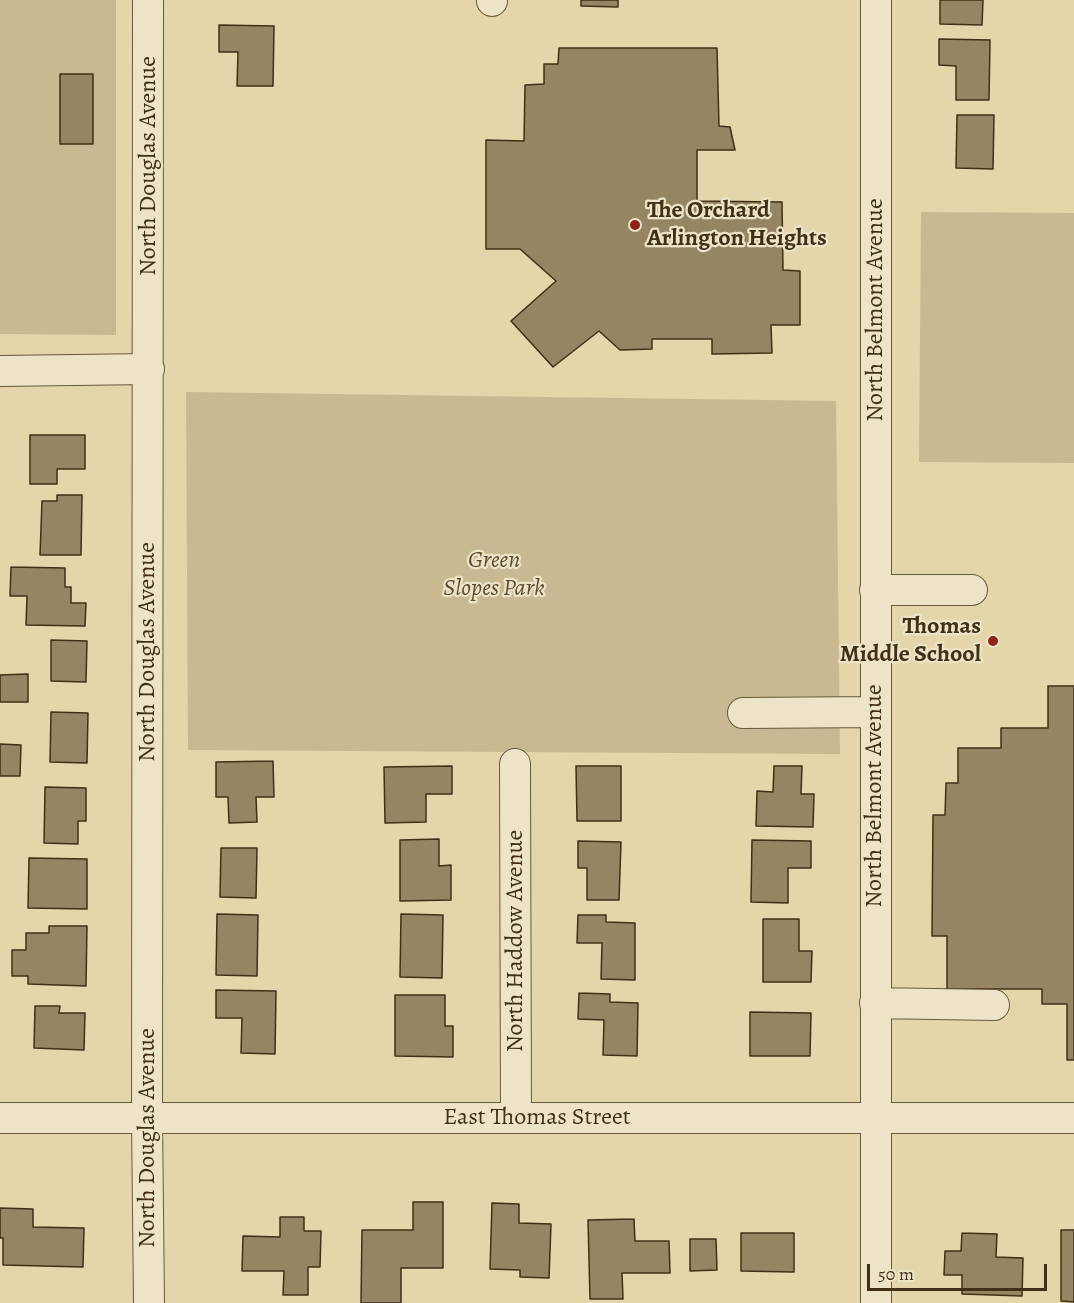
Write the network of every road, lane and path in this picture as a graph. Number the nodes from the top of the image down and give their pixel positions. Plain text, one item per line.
1 (148, 0) edge
2 (876, 0) edge
3 (148, 369) junction
4 (0, 371) edge
5 (875, 590) junction
6 (972, 590) dead end
7 (875, 712) junction
8 (743, 713) dead end
9 (515, 764) dead end
10 (875, 1003) junction
11 (994, 1005) dead end
12 (0, 1118) edge
13 (147, 1118) junction
14 (516, 1118) junction
15 (876, 1118) junction
16 (1074, 1118) edge
17 (149, 1303) edge
18 (876, 1303) edge

1 - 3 street, North Douglas Avenue
2 - 5 street, North Belmont Avenue
3 - 4 street
3 - 13 street, North Douglas Avenue
5 - 6 street
5 - 7 street, North Belmont Avenue
7 - 8 street
7 - 10 street, North Belmont Avenue
9 - 14 street, North Haddow Avenue
10 - 11 street
10 - 15 street, North Belmont Avenue
12 - 13 street, East Thomas Street
13 - 14 street, East Thomas Street
13 - 17 street, North Douglas Avenue
14 - 15 street, East Thomas Street
15 - 16 street, East Thomas Street
15 - 18 street, North Belmont Avenue

